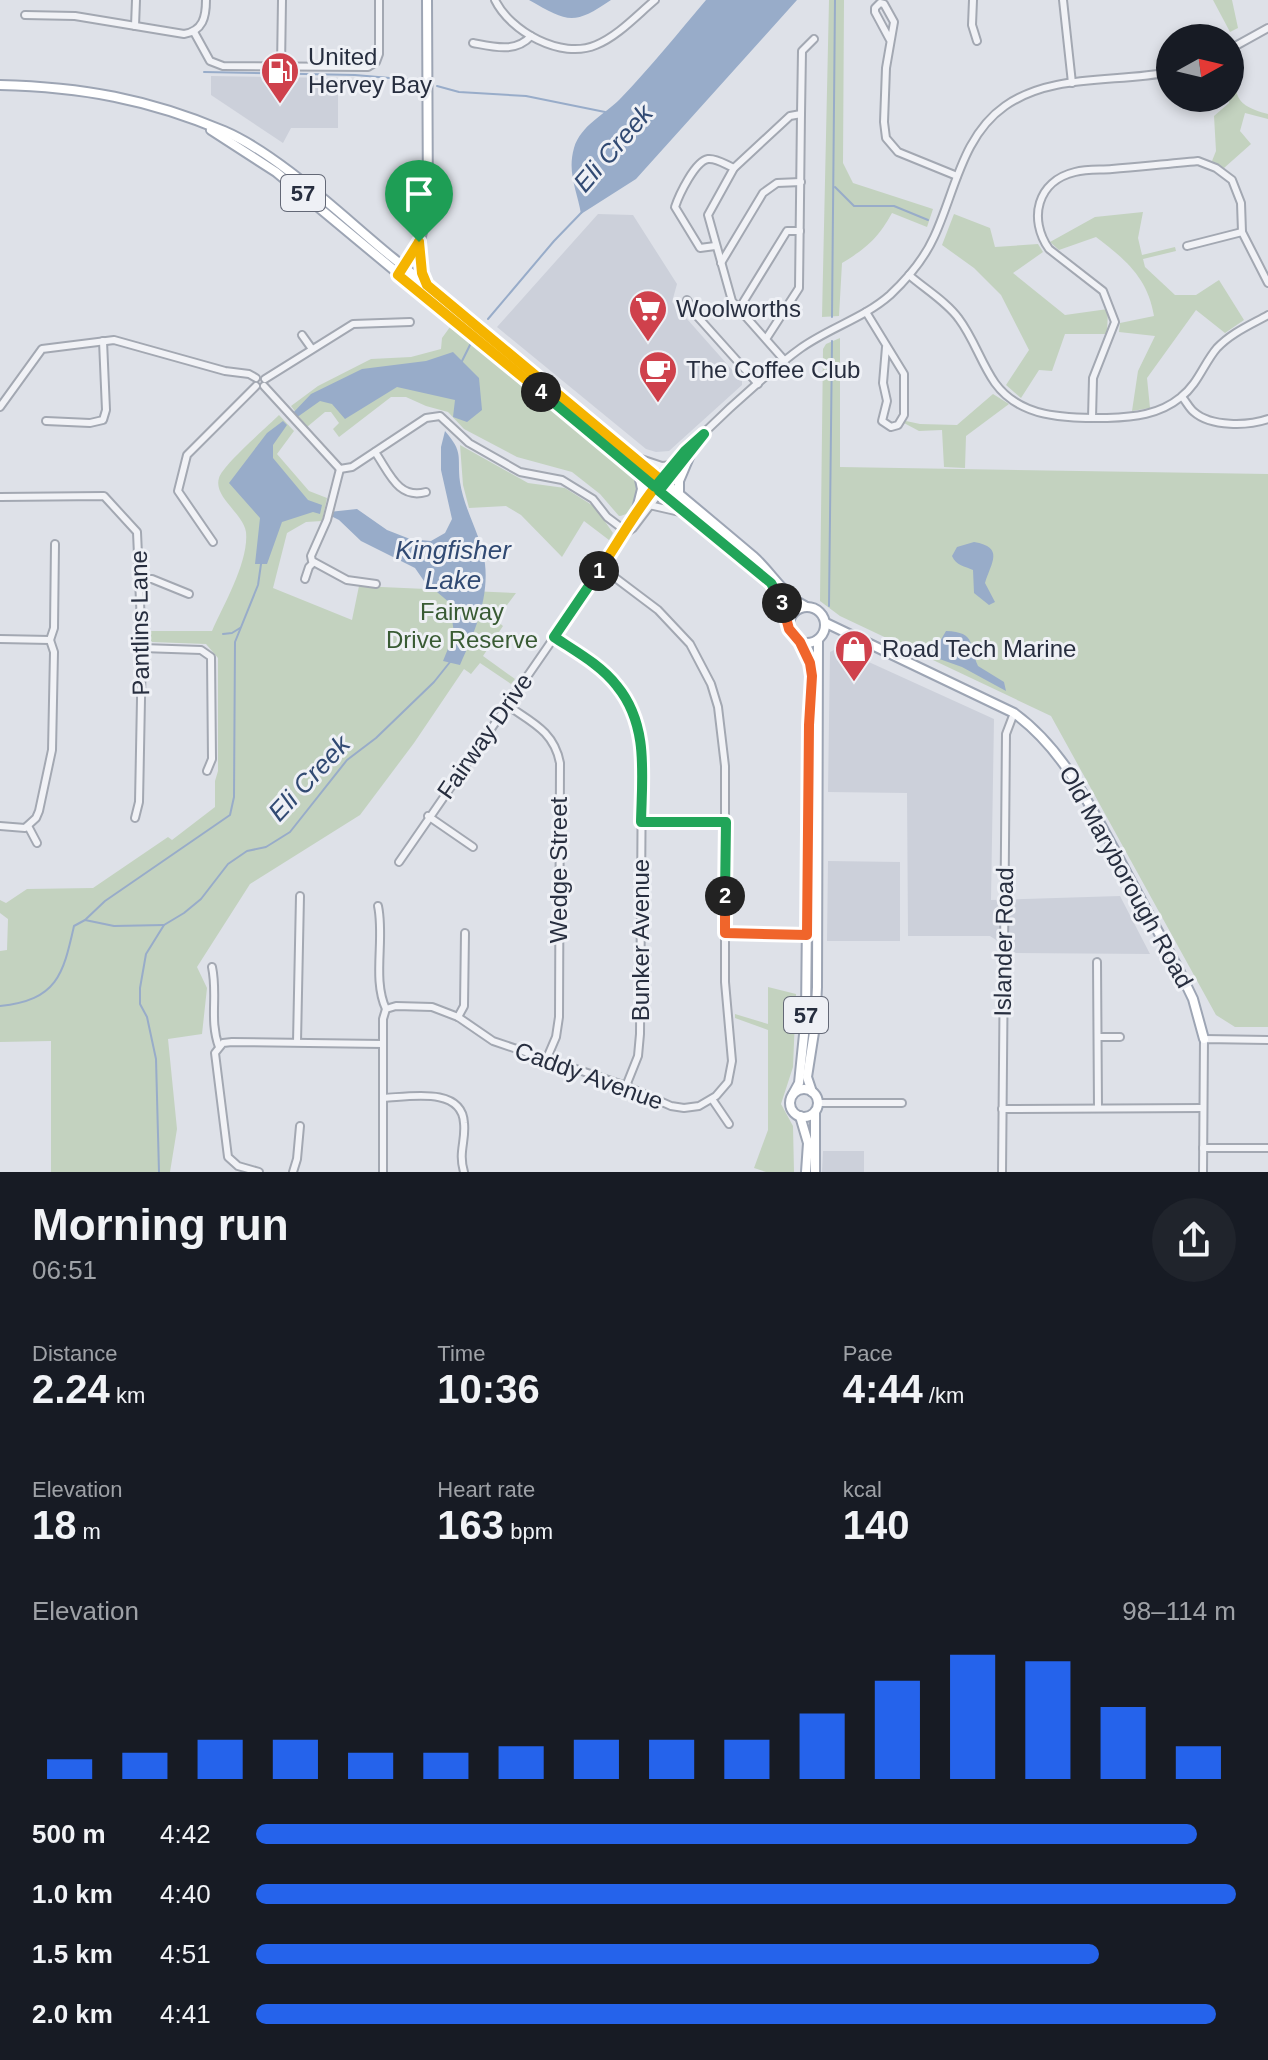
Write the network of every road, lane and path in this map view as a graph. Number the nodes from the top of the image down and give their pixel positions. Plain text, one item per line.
1 (136, 0) edge
2 (206, 0) edge
3 (282, 0) edge
4 (379, 0) edge
5 (427, 0) edge
6 (495, 0) edge
7 (655, 0) edge
8 (972, 0) edge
9 (1063, 0) edge
10 (25, 15) dead end
11 (135, 26) junction
12 (1268, 28) edge
13 (194, 32) junction
14 (531, 36) junction
15 (814, 39) dead end
16 (890, 40) junction
17 (977, 41) dead end
18 (1244, 41) edge
19 (473, 43) dead end
20 (281, 67) junction
21 (1156, 74) edge
22 (1072, 83) junction
23 (0, 85) edge
24 (801, 114) junction
25 (734, 168) junction
26 (957, 176) junction
27 (801, 182) junction
28 (800, 231) junction
29 (1242, 232) junction
30 (419, 242) junction
31 (715, 246) junction
32 (1187, 246) dead end
33 (721, 263) junction
34 (400, 271) junction
35 (909, 275) junction
36 (1268, 283) edge
37 (427, 285) junction
38 (687, 300) dead end
39 (739, 309) junction
40 (866, 312) junction
41 (1268, 315) edge
42 (410, 322) dead end
43 (302, 335) dead end
44 (766, 339) junction
45 (103, 341) junction
46 (886, 347) junction
47 (312, 349) junction
48 (785, 361) junction
49 (260, 382) junction
50 (758, 384) junction
51 (1182, 397) junction
52 (0, 406) edge
53 (1092, 418) junction
54 (1268, 419) edge
55 (46, 421) dead end
56 (704, 434) junction
57 (375, 452) junction
58 (690, 455) junction
59 (635, 457) junction
60 (672, 465) junction
61 (340, 469) junction
62 (638, 473) junction
63 (660, 485) junction
64 (426, 492) dead end
65 (679, 494) junction
66 (0, 497) edge
67 (649, 505) junction
68 (636, 513) junction
69 (684, 513) junction
70 (627, 532) junction
71 (207, 534) junction
72 (198, 541) dead end
73 (213, 542) dead end
74 (55, 544) dead end
75 (313, 563) junction
76 (601, 567) junction
77 (139, 579) junction
78 (305, 579) dead end
79 (376, 584) dead end
80 (189, 594) dead end
81 (805, 606) junction
82 (789, 621) junction
83 (826, 623) junction
84 (554, 637) junction
85 (0, 639) edge
86 (50, 640) junction
87 (818, 640) junction
88 (800, 642) junction
89 (142, 648) junction
90 (507, 705) junction
91 (1014, 713) junction
92 (207, 771) dead end
93 (428, 816) junction
94 (135, 818) dead end
95 (641, 822) junction
96 (726, 822) junction
97 (0, 826) edge
98 (28, 826) junction
99 (37, 843) dead end
100 (473, 847) dead end
101 (399, 862) dead end
102 (300, 896) dead end
103 (378, 906) dead end
104 (465, 933) dead end
105 (725, 933) junction
106 (812, 934) junction
107 (1097, 962) dead end
108 (212, 967) dead end
109 (386, 1009) junction
110 (458, 1017) junction
111 (1098, 1037) junction
112 (1120, 1037) dead end
113 (1204, 1039) junction
114 (1268, 1040) edge
115 (297, 1042) junction
116 (383, 1044) junction
117 (219, 1047) junction
118 (547, 1058) junction
119 (626, 1086) junction
120 (812, 1092) junction
121 (793, 1094) junction
122 (384, 1098) junction
123 (712, 1099) junction
124 (902, 1103) dead end
125 (816, 1107) junction
126 (1098, 1108) junction
127 (1203, 1108) junction
128 (1002, 1109) junction
129 (800, 1116) junction
130 (729, 1124) dead end
131 (300, 1126) dead end
132 (1203, 1148) junction
133 (1268, 1148) edge
134 (259, 1172) edge
135 (293, 1172) edge
136 (383, 1172) edge
137 (464, 1172) edge
138 (806, 1172) edge
139 (815, 1172) edge
140 (1002, 1172) edge
141 (1203, 1172) edge

1 - 11 street
2 - 13 street
3 - 20 street
4 - 20 street
5 - 30 main road
6 - 14 street
7 - 14 street
8 - 17 street
9 - 22 street
10 - 11 street
11 - 13 street
12 - 18 street
13 - 20 street
14 - 19 street
15 - 24 street
16 - 16 street
16 - 26 street
21 - 22 street
22 - 26 street
23 - 34 main road, 57
24 - 25 street
24 - 27 street
25 - 31 street
25 - 31 street
26 - 35 street
27 - 28 street
27 - 33 street
28 - 39 street
28 - 44 street
29 - 32 street
29 - 36 street
29 - 53 street
30 - 34 main road
30 - 37 main road
31 - 33 street
33 - 39 street
34 - 37 main road, 57
34 - 62 main road, 57
35 - 40 street
35 - 53 street
37 - 59 main road, 57
38 - 50 street
39 - 44 street
40 - 46 street
40 - 48 street
41 - 51 street
42 - 47 street
43 - 47 street
44 - 48 street
45 - 49 street
45 - 52 street
45 - 55 street
46 - 46 street
47 - 49 street
48 - 50 street
49 - 61 street
49 - 71 street
50 - 56 street
51 - 53 street
51 - 54 street
56 - 58 street
56 - 60 street
57 - 61 street
57 - 64 street
57 - 70 street
58 - 63 street
58 - 65 main road
59 - 60 street
59 - 63 main road, 57
60 - 63 street
61 - 75 street
62 - 63 main road, 57
62 - 68 main road
63 - 65 main road, 57
63 - 67 street, Fairway Drive
63 - 68 street, Fairway Drive
63 - 69 main road, 57
65 - 81 main road, 57
66 - 77 street, Pantlins Lane
67 - 69 street
67 - 70 street, Fairway Drive
68 - 70 street, Fairway Drive
69 - 82 main road, 57
70 - 76 street, Fairway Drive
71 - 72 street
71 - 73 street
74 - 86 street
75 - 78 street
75 - 79 street
76 - 84 street, Fairway Drive
76 - 96 street
77 - 80 street
77 - 89 street, Pantlins Lane
81 - 82 main road
81 - 83 main road, 57
82 - 88 main road, 57
83 - 87 main road, 57
83 - 91 main road, Old Maryborough Road
84 - 90 street, Fairway Drive
84 - 95 street, Bunker Avenue
85 - 86 street
86 - 98 street
87 - 88 main road
87 - 106 main road, 57
88 - 106 main road, 57
89 - 92 street
89 - 94 street, Pantlins Lane
90 - 93 street, Fairway Drive
90 - 118 street, Wedge Street
91 - 113 main road, Old Maryborough Road
91 - 128 street, Islander Road
93 - 100 street
93 - 101 street, Fairway Drive
95 - 96 street
95 - 119 street, Bunker Avenue
96 - 105 street
97 - 98 street
98 - 99 street
102 - 115 street
103 - 109 street
104 - 110 street
105 - 106 street
105 - 123 street
106 - 120 main road, 57
106 - 121 main road, 57
107 - 111 street
108 - 117 street
109 - 110 street, Caddy Avenue
109 - 116 street
110 - 118 street, Caddy Avenue
111 - 112 street
111 - 126 street
113 - 114 street
113 - 127 street, Old Maryborough Road
115 - 116 street
115 - 117 street
116 - 122 street
117 - 134 street
118 - 119 street, Caddy Avenue
119 - 123 street, Caddy Avenue
120 - 121 main road
120 - 125 main road, 57
121 - 129 main road
122 - 136 street
122 - 137 street
123 - 130 street
124 - 125 street
125 - 129 main road
125 - 139 main road, 57
126 - 127 street
126 - 128 street
127 - 132 street, Old Maryborough Road
128 - 140 street, Islander Road
129 - 138 main road
131 - 135 street
132 - 133 street
132 - 141 street, Old Maryborough Road

